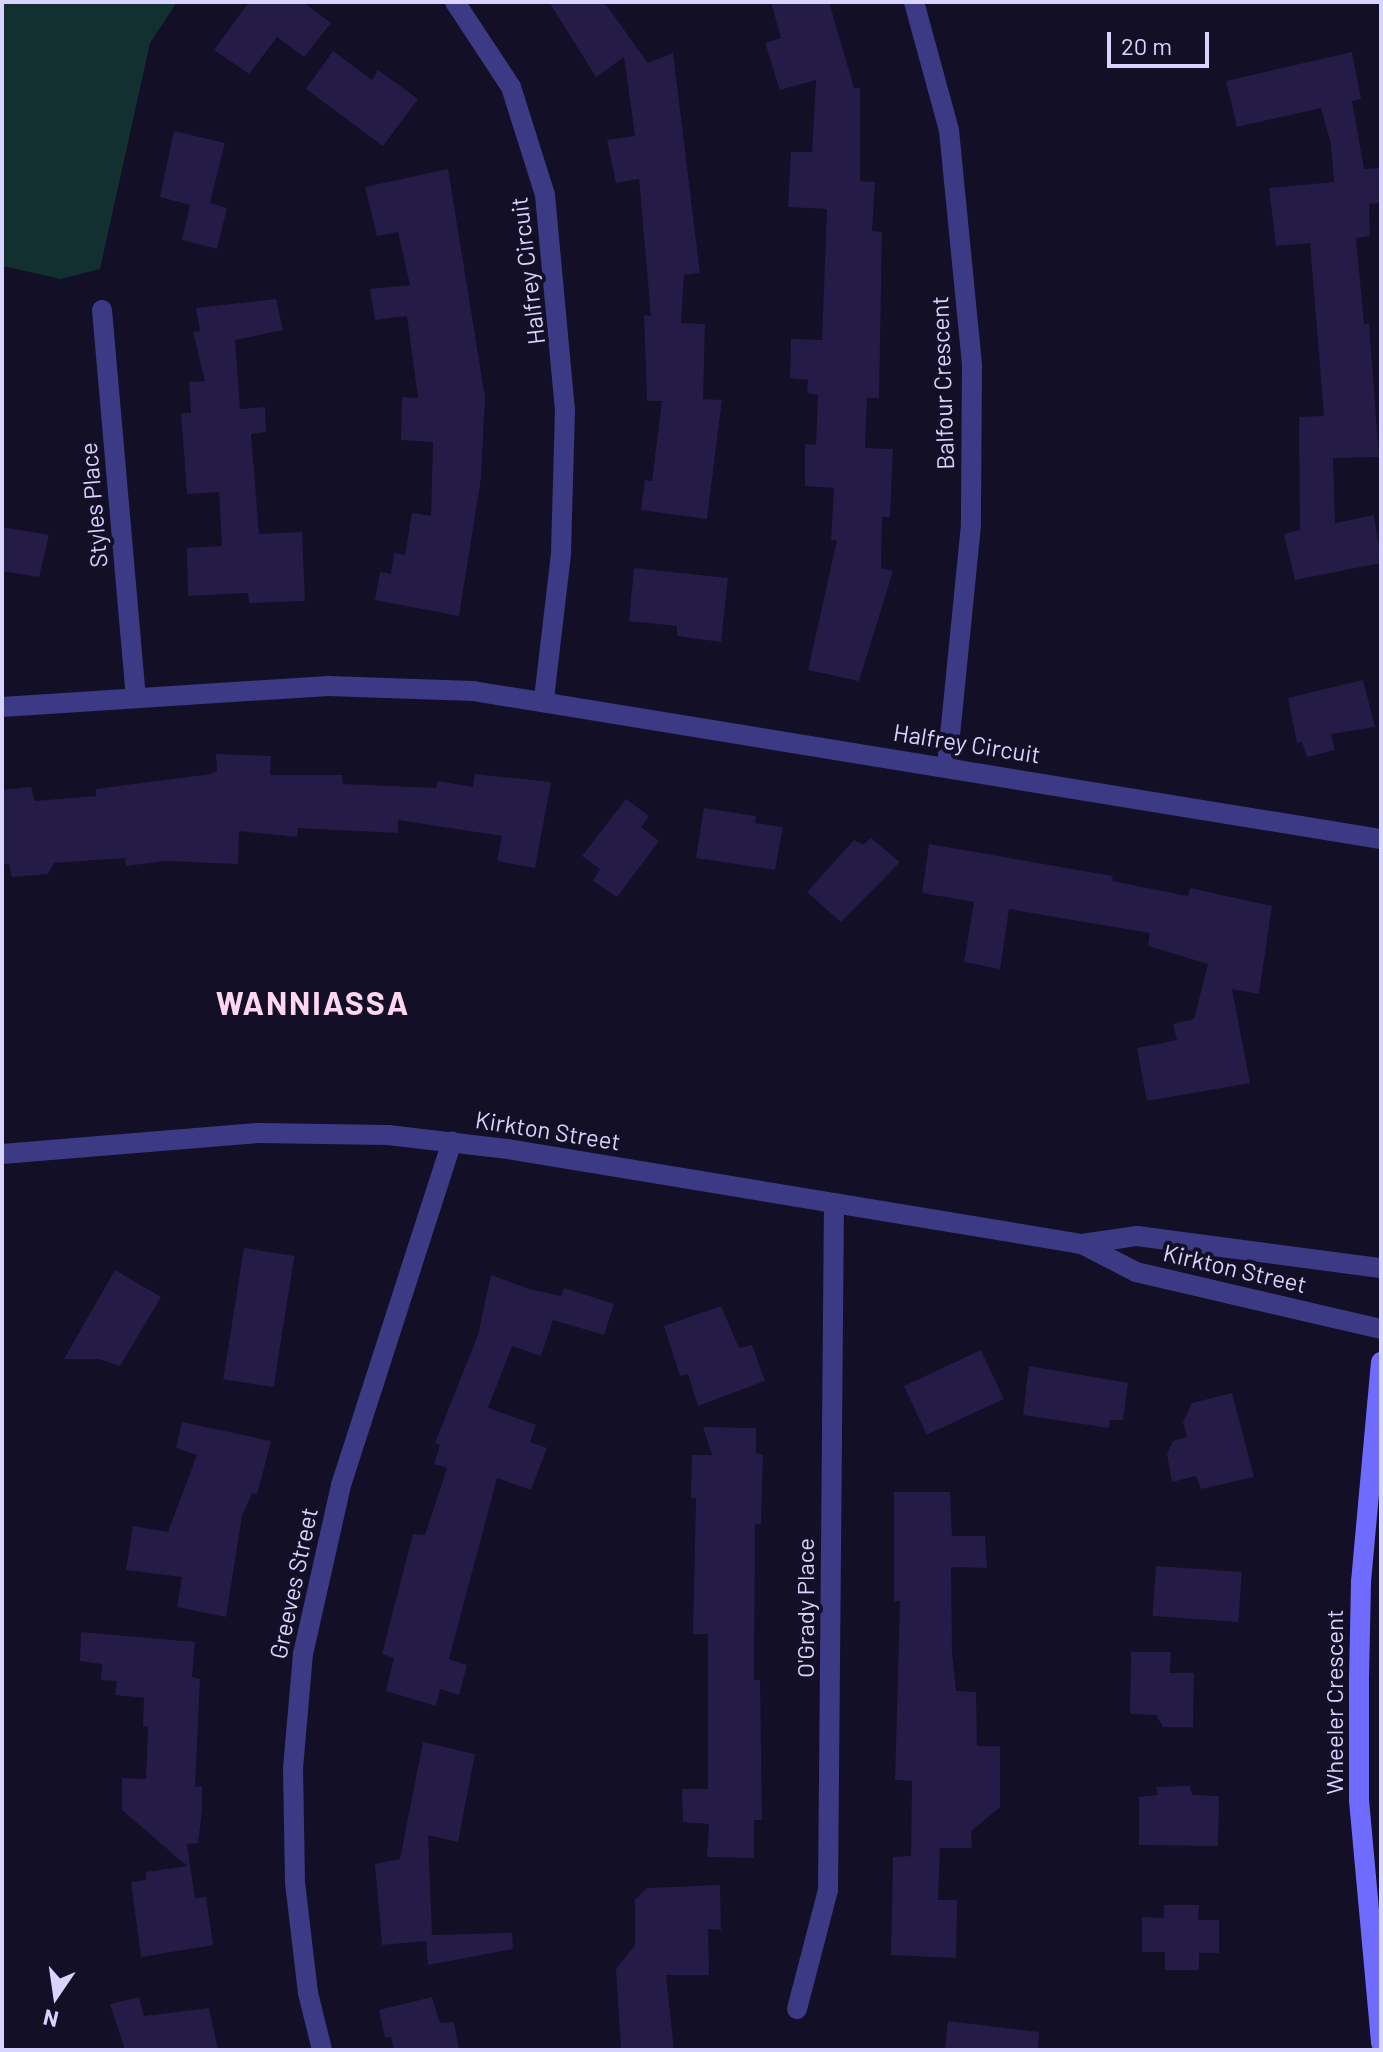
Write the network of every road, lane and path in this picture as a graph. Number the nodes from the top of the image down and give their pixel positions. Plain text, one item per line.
1 (455, 2) edge
2 (914, 2) edge
3 (102, 310) dead end
4 (136, 696) junction
5 (544, 699) junction
6 (2, 707) edge
7 (947, 767) junction
8 (1381, 839) edge
9 (452, 1141) junction
10 (2, 1154) edge
11 (834, 1203) junction
12 (1082, 1244) junction
13 (1381, 1268) edge
14 (1381, 1329) edge
15 (1381, 1362) edge
16 (797, 2009) dead end
17 (1381, 2043) edge
18 (322, 2050) edge

1 - 5 street, Halfrey Circuit
2 - 7 street, Balfour Crescent
3 - 4 street, Styles Place
4 - 5 street, Halfrey Circuit
4 - 6 street, Halfrey Circuit
5 - 7 street, Halfrey Circuit
7 - 8 street, Halfrey Circuit
9 - 10 street, Kirkton Street
9 - 11 street, Kirkton Street
9 - 18 street, Greeves Street
11 - 12 street, Kirkton Street
11 - 16 street, O'Grady Place
12 - 13 street, Kirkton Street
12 - 14 street, Kirkton Street
15 - 17 street, Wheeler Crescent

